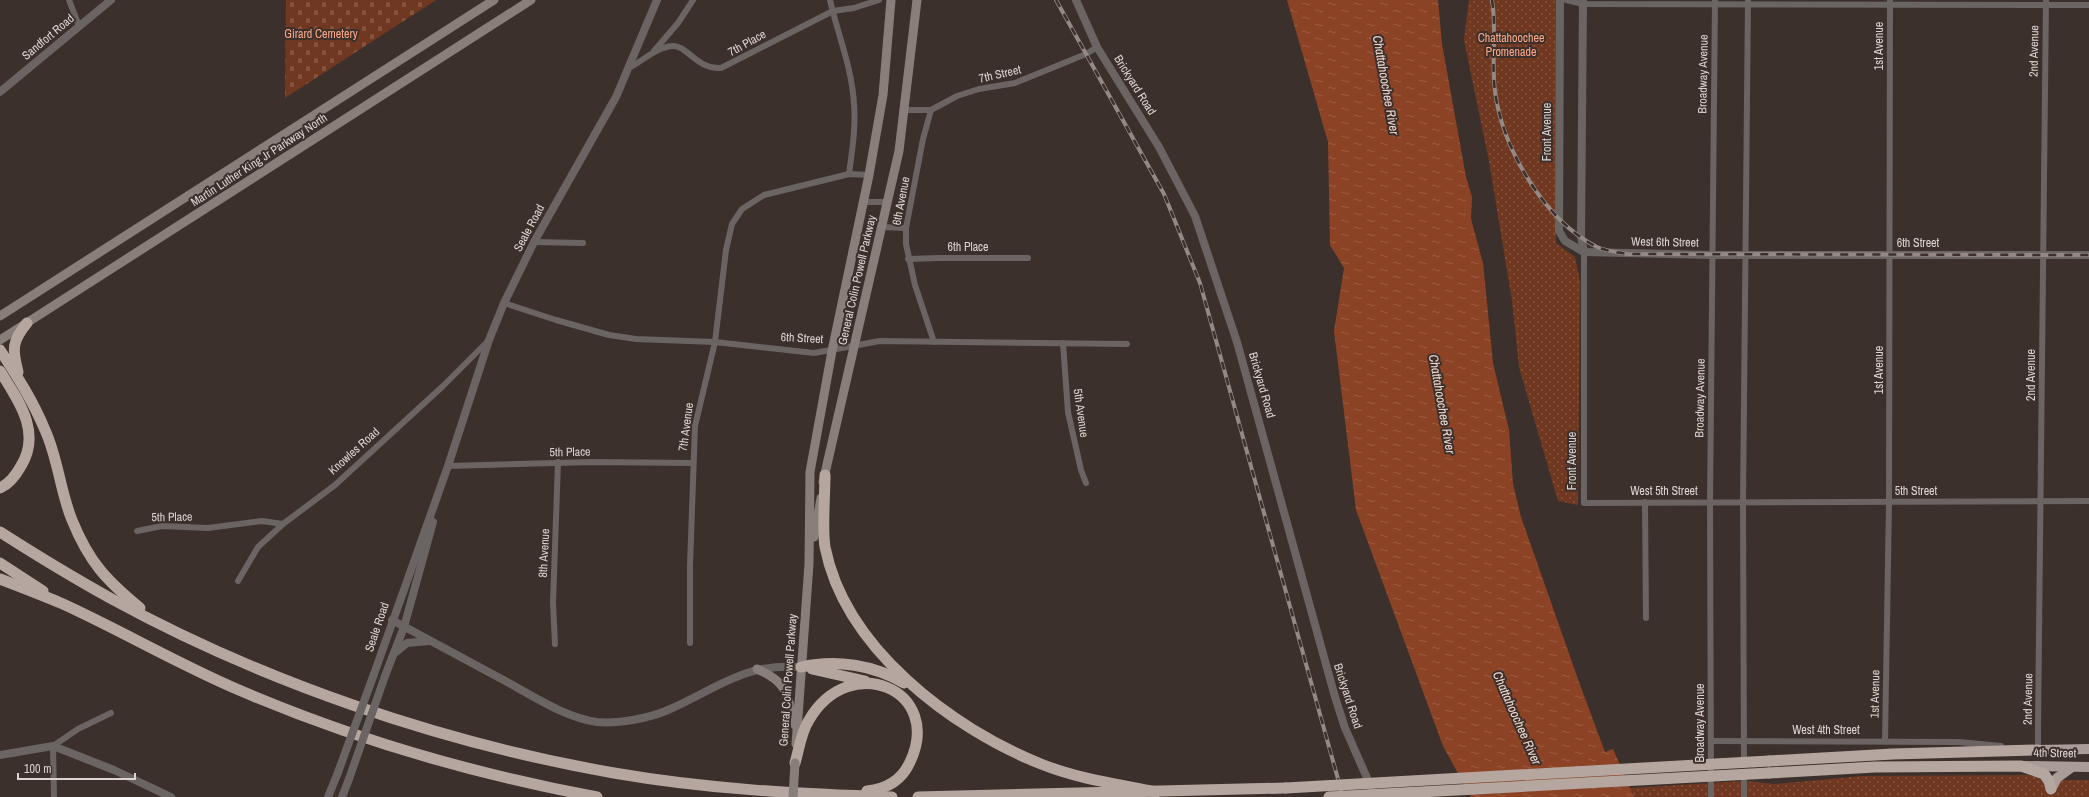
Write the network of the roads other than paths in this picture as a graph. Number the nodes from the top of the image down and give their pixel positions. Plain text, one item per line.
1 (69, 0) edge
2 (111, 0) edge
3 (494, 0) edge
4 (531, 0) edge
5 (656, 0) edge
6 (693, 0) edge
7 (830, 0) edge
8 (879, 0) edge
9 (892, 0) edge
10 (918, 0) edge
11 (1076, 0) edge
12 (1560, 0) edge
13 (1566, 0) edge
14 (1715, 1) edge
15 (1583, 2) edge
16 (1748, 2) edge
17 (1890, 2) edge
18 (2046, 3) edge
19 (2089, 5) edge
20 (833, 11) junction
21 (79, 26) junction
22 (1097, 47) junction
23 (650, 55) junction
24 (631, 67) junction
25 (0, 92) edge
26 (905, 110) junction
27 (931, 110) junction
28 (849, 174) junction
29 (869, 175) junction
30 (864, 202) junction
31 (888, 202) junction
32 (881, 227) junction
33 (906, 228) junction
34 (534, 242) junction
35 (583, 243) dead end
36 (1584, 252) junction
37 (1712, 255) junction
38 (1746, 255) junction
39 (2043, 255) junction
40 (2089, 255) edge
41 (1891, 256) junction
42 (1028, 258) dead end
43 (908, 259) junction
44 (504, 303) junction
45 (0, 316) edge
46 (27, 323) junction
47 (0, 340) edge
48 (489, 340) junction
49 (715, 342) junction
50 (934, 342) junction
51 (855, 344) junction
52 (1063, 344) junction
53 (1126, 344) dead end
54 (0, 350) edge
55 (832, 351) junction
56 (0, 371) edge
57 (20, 380) junction
58 (0, 388) edge
59 (21, 403) junction
60 (558, 462) junction
61 (693, 463) junction
62 (448, 466) junction
63 (825, 475) junction
64 (1086, 483) dead end
65 (0, 488) edge
66 (1645, 502) junction
67 (1710, 502) junction
68 (1889, 502) junction
69 (2041, 502) junction
70 (2089, 502) edge
71 (1584, 503) joint
72 (1744, 503) junction
73 (283, 524) junction
74 (137, 531) dead end
75 (0, 532) edge
76 (0, 563) edge
77 (809, 564) junction
78 (0, 579) edge
79 (238, 581) dead end
80 (62, 604) junction
81 (1646, 618) dead end
82 (152, 619) junction
83 (392, 620) junction
84 (404, 627) junction
85 (432, 642) junction
86 (690, 643) dead end
87 (555, 644) dead end
88 (394, 653) junction
89 (801, 667) junction
90 (757, 669) junction
91 (869, 682) junction
92 (923, 694) junction
93 (111, 713) dead end
94 (797, 734) junction
95 (1711, 741) junction
96 (1744, 741) junction
97 (1885, 741) junction
98 (53, 746) junction
99 (2089, 749) edge
100 (2038, 750) junction
101 (0, 755) edge
102 (795, 763) junction
103 (2020, 766) junction
104 (2072, 767) junction
105 (2089, 767) edge
106 (2052, 789) joint
107 (560, 790) junction
108 (1156, 792) junction
109 (837, 795) junction
110 (54, 797) edge
111 (171, 797) edge
112 (328, 797) edge
113 (342, 797) edge
114 (583, 797) edge
115 (597, 797) edge
116 (793, 797) edge
117 (892, 797) edge
118 (918, 797) edge
119 (1329, 797) edge
120 (1375, 797) edge
121 (1711, 797) edge
122 (1744, 797) edge

1 - 21 street
2 - 21 street, Sandfort Road
3 - 45 main road, Martin Luther King Jr Parkway North
4 - 46 main road, Martin Luther King Jr Parkway North
5 - 24 street, Seale Road
6 - 23 street
7 - 20 street
8 - 20 street, 7th Place
9 - 29 main road, General Colin Powell Parkway
10 - 26 main road, General Colin Powell Parkway
11 - 22 street, Brickyard Road
12 - 36 street, Front Avenue
13 - 15 street
14 - 15 street
14 - 16 street
14 - 37 street, Broadway Avenue
15 - 36 street, Front Avenue
16 - 17 street
16 - 38 street
17 - 18 street
17 - 41 street, 1st Avenue
18 - 19 street
18 - 39 street, 2nd Avenue
20 - 23 street, 7th Place
20 - 28 street
21 - 25 street, Sandfort Road
22 - 27 street, 7th Street
22 - 120 street, Brickyard Road
23 - 24 street, 7th Place
24 - 34 street, Seale Road
26 - 27 street, 7th Street
26 - 31 main road, General Colin Powell Parkway
27 - 33 street, 6th Avenue
28 - 29 street
28 - 49 street, 7th Avenue
29 - 30 main road, General Colin Powell Parkway
30 - 31 street
30 - 55 main road, General Colin Powell Parkway
31 - 32 main road, General Colin Powell Parkway
32 - 33 street
32 - 51 main road, General Colin Powell Parkway
33 - 43 street, 6th Avenue
34 - 35 street
34 - 44 street, Seale Road
36 - 37 street, West 6th Street
36 - 71 street, Front Avenue
37 - 38 street, West 6th Street
37 - 67 street, Broadway Avenue
38 - 41 street, 6th Street
38 - 72 street
39 - 40 street, 6th Street
39 - 41 street, 6th Street
39 - 69 street, 2nd Avenue
41 - 68 street, 1st Avenue
42 - 43 street, 6th Place
43 - 50 street, 6th Avenue
44 - 48 street, Seale Road
44 - 49 street, 6th Street
46 - 47 main road, Martin Luther King Jr Parkway North
46 - 57 highway
48 - 62 street, Seale Road
48 - 73 street, Knowles Road
49 - 55 street, 6th Street
49 - 61 street, 7th Avenue
50 - 51 street, 6th Street
50 - 52 street, 6th Street
51 - 55 street, 6th Street
51 - 63 main road, General Colin Powell Parkway
52 - 53 street, 6th Street
52 - 64 street, 5th Avenue
54 - 57 highway
55 - 77 main road, General Colin Powell Parkway
56 - 59 highway
57 - 82 highway
58 - 59 highway
59 - 65 highway
60 - 61 street, 5th Place
60 - 62 street, 5th Place
60 - 87 street, 8th Avenue
61 - 86 street, 7th Avenue
62 - 83 street, Seale Road
62 - 84 street, Seale Road
63 - 77 main road, General Colin Powell Parkway
63 - 92 highway
66 - 67 street, West 5th Street
66 - 71 street, West 5th Street
66 - 81 street
67 - 72 street, West 5th Street
67 - 95 street, Broadway Avenue
68 - 69 street, 5th Street
68 - 72 street, 5th Street
68 - 97 street, 1st Avenue
69 - 70 street, 5th Street
69 - 100 street, 2nd Avenue
72 - 96 street
73 - 74 street, 5th Place
73 - 79 street, Knowles Road
75 - 82 highway
76 - 80 highway
77 - 89 main road, General Colin Powell Parkway
78 - 80 highway
80 - 107 highway
82 - 109 highway
83 - 84 street
83 - 112 street, Seale Road, bridge
84 - 85 street
84 - 88 street, Seale Road
85 - 88 street
85 - 90 street
88 - 113 street, Seale Road, bridge
89 - 90 street
89 - 91 highway
89 - 92 highway
89 - 94 main road, General Colin Powell Parkway
90 - 94 main road
91 - 102 highway
91 - 109 highway
92 - 108 highway
93 - 98 street
94 - 102 main road, General Colin Powell Parkway
95 - 96 street, West 4th Street
95 - 121 street, Broadway Avenue
96 - 97 street, West 4th Street
96 - 122 street
97 - 100 street, West 4th Street
98 - 101 street
98 - 110 street
98 - 111 street
99 - 100 highway, 4th Street
100 - 108 highway, bridge
102 - 116 main road, General Colin Powell Parkway, bridge
103 - 104 highway, 4th Street
103 - 106 highway
103 - 119 highway, bridge
104 - 105 highway, 4th Street
104 - 106 highway
107 - 114 highway
107 - 115 highway
108 - 118 highway
109 - 117 highway

